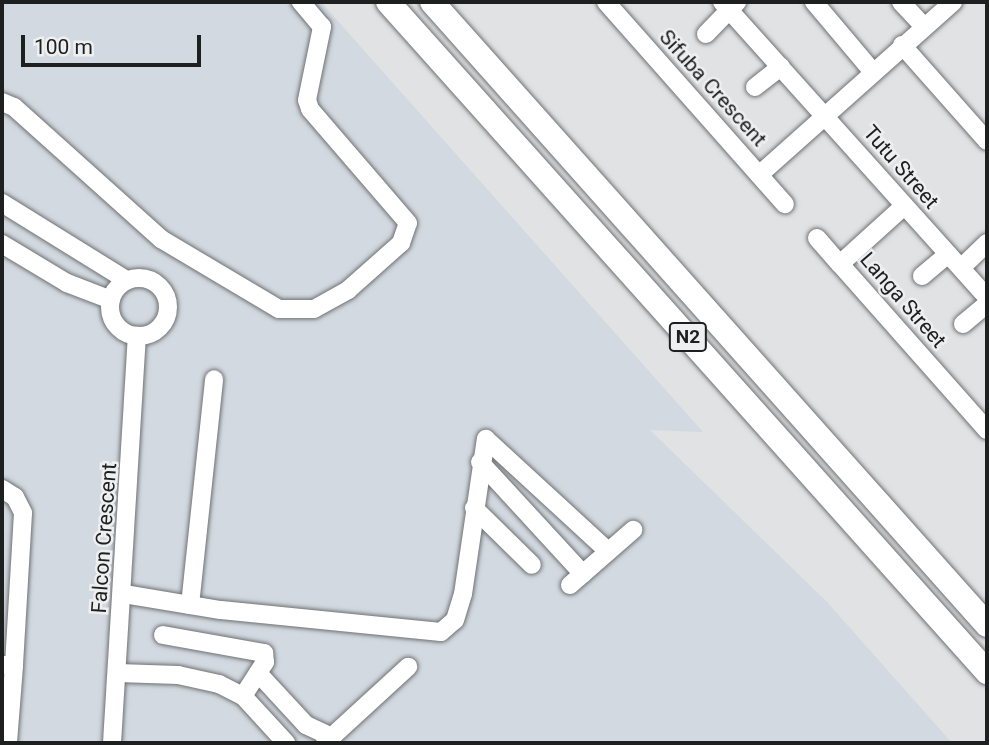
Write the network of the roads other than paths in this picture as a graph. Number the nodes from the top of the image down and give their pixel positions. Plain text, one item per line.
1 (301, 2) edge
2 (388, 2) edge
3 (432, 2) edge
4 (606, 2) edge
5 (814, 2) edge
6 (901, 2) edge
7 (953, 2) edge
8 (729, 4) edge
9 (923, 26) junction
10 (706, 33) dead end
11 (902, 45) junction
12 (781, 67) junction
13 (873, 72) junction
14 (755, 87) dead end
15 (2, 102) edge
16 (825, 114) junction
17 (987, 141) edge
18 (759, 175) junction
19 (2, 203) edge
20 (785, 204) dead end
21 (904, 206) junction
22 (817, 238) dead end
23 (987, 243) edge
24 (2, 244) edge
25 (948, 254) junction
26 (840, 264) junction
27 (962, 267) junction
28 (922, 276) dead end
29 (126, 281) junction
30 (987, 297) edge
31 (111, 300) junction
32 (987, 304) edge
33 (963, 324) dead end
34 (137, 336) junction
35 (214, 379) dead end
36 (987, 430) edge
37 (480, 462) junction
38 (2, 489) edge
39 (474, 508) junction
40 (633, 530) dead end
41 (608, 551) junction
42 (533, 565) dead end
43 (124, 594) junction
44 (190, 605) junction
45 (987, 625) edge
46 (163, 635) dead end
47 (8, 666) edge
48 (408, 667) dead end
49 (987, 672) edge
50 (118, 673) junction
51 (258, 673) junction
52 (243, 696) junction
53 (328, 740) edge
54 (9, 743) edge
55 (112, 743) edge
56 (286, 743) edge

1 - 15 street
2 - 49 highway, N2
3 - 45 highway, N2
4 - 18 street, Sifuba Crescent
5 - 13 street
6 - 9 street
7 - 9 street
8 - 10 street, Tutu Street
8 - 12 street, Tutu Street
9 - 11 street
11 - 13 street
11 - 17 street
12 - 14 street
12 - 16 street, Tutu Street
13 - 16 street
16 - 18 street
16 - 21 street, Tutu Street
18 - 20 street, Sifuba Crescent
19 - 29 street
21 - 25 street, Tutu Street
21 - 26 street, Langa Street
22 - 26 street
23 - 27 street
24 - 31 street
25 - 27 street, Tutu Street
25 - 28 street
26 - 36 street, Langa Street
27 - 30 street, Tutu Street
29 - 31 street
29 - 34 street
31 - 34 street
32 - 33 street
34 - 43 street, Falcon Crescent
35 - 44 street
37 - 39 street
37 - 41 street
37 - 41 street
38 - 47 street
39 - 42 street
39 - 44 street
40 - 41 street
43 - 44 street
43 - 50 street, Falcon Crescent
46 - 51 street
47 - 54 street
48 - 53 street
50 - 52 street
50 - 55 street, Falcon Crescent
51 - 52 street
51 - 53 street
52 - 56 street

